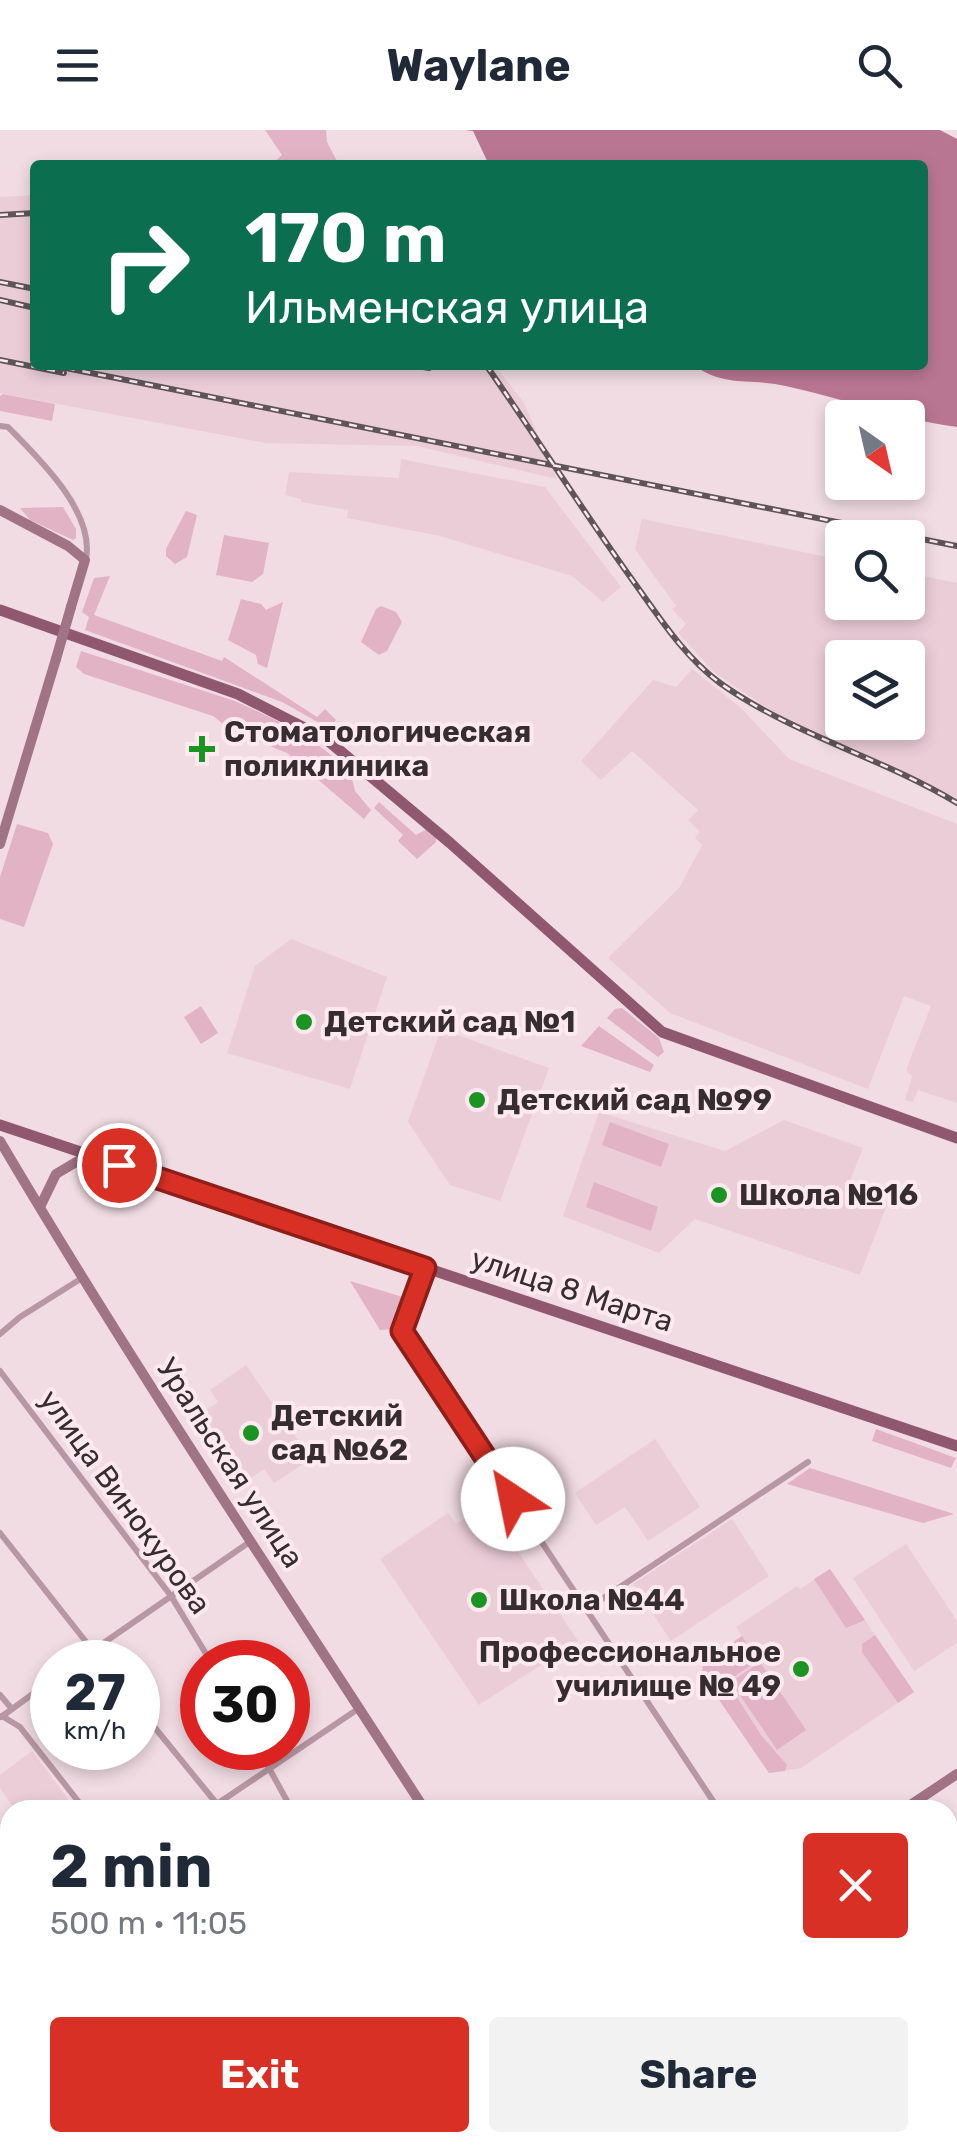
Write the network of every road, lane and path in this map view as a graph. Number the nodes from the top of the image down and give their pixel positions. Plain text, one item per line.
1 (0, 426) edge
2 (0, 510) edge
3 (86, 560) junction
4 (0, 610) edge
5 (0, 844) edge
6 (0, 1125) edge
7 (957, 1138) edge
8 (0, 1141) edge
9 (88, 1155) junction
10 (40, 1207) junction
11 (425, 1268) junction
12 (82, 1278) junction
13 (0, 1334) edge
14 (0, 1371) edge
15 (957, 1446) edge
16 (808, 1462) dead end
17 (0, 1533) edge
18 (252, 1540) junction
19 (171, 1596) junction
20 (587, 1609) junction
21 (83, 1640) edge
22 (108, 1640) edge
23 (198, 1640) edge
24 (0, 1694) edge
25 (30, 1696) edge
26 (359, 1708) junction
27 (12, 1709) junction
28 (1, 1717) edge
29 (160, 1734) edge
30 (310, 1741) edge
31 (268, 1770) joint
32 (957, 1774) edge
33 (76, 1800) edge
34 (214, 1800) edge
35 (223, 1800) edge
36 (286, 1800) edge
37 (419, 1800) edge
38 (712, 1800) edge
39 (918, 1800) edge

1 - 3 street
2 - 3 street
3 - 5 street, bridge
4 - 7 main road
6 - 9 main road, улица 8 Марта
8 - 10 street, Уральская улица
9 - 10 street
9 - 11 main road, улица 8 Марта
10 - 12 street, Уральская улица
11 - 15 main road, улица 8 Марта
11 - 20 street
12 - 13 street
12 - 18 street, Уральская улица
14 - 19 street, улица Винокурова
16 - 20 street
17 - 21 street
18 - 19 street
18 - 26 street, Уральская улица
19 - 22 street
19 - 23 street, улица Винокурова
20 - 38 street
24 - 27 street
25 - 27 street
26 - 30 street
26 - 37 street, Уральская улица
27 - 28 street
28 - 33 street
29 - 34 street
31 - 35 street
31 - 36 street
32 - 39 street

